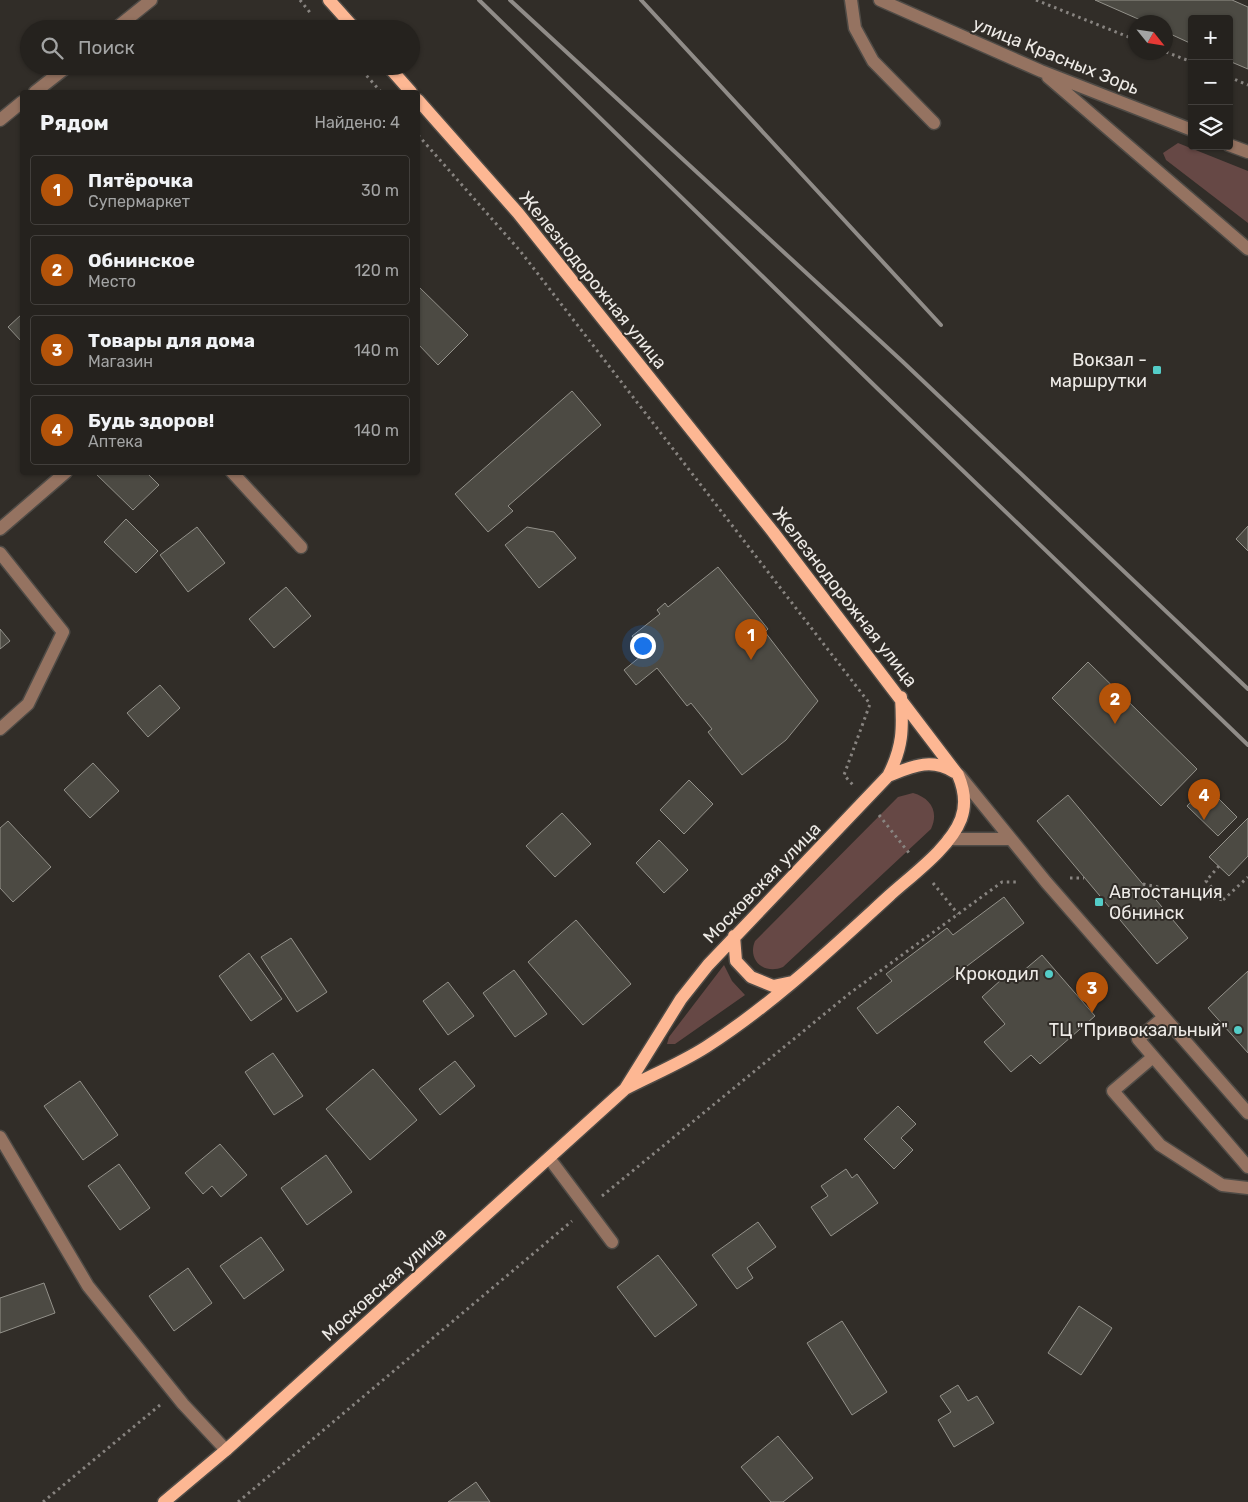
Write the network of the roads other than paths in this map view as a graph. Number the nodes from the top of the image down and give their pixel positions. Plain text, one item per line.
1 (151, 0) edge
2 (329, 0) edge
3 (851, 0) edge
4 (880, 0) edge
5 (126, 20) edge
6 (347, 20) edge
7 (1041, 71) junction
8 (57, 75) edge
9 (396, 75) edge
10 (38, 90) edge
11 (409, 90) edge
12 (420, 102) edge
13 (20, 104) edge
14 (0, 120) edge
15 (934, 123) dead end
16 (1188, 128) edge
17 (1233, 146) edge
18 (1248, 152) edge
19 (1248, 249) edge
20 (63, 475) edge
21 (235, 475) edge
22 (0, 529) edge
23 (301, 547) dead end
24 (0, 553) edge
25 (901, 697) junction
26 (0, 729) edge
27 (958, 775) junction
28 (888, 776) junction
29 (949, 839) junction
30 (1009, 839) junction
31 (734, 936) junction
32 (795, 982) junction
33 (1164, 1017) junction
34 (1153, 1057) junction
35 (625, 1089) junction
36 (1248, 1114) edge
37 (0, 1137) edge
38 (549, 1158) junction
39 (1248, 1167) edge
40 (1248, 1188) edge
41 (612, 1242) dead end
42 (226, 1450) junction
43 (170, 1500) edge

1 - 5 street
2 - 6 main road
3 - 15 street
4 - 7 street, улица Красных Зорь
7 - 16 street, улица Красных Зорь
7 - 19 street
8 - 10 street
9 - 11 main road
12 - 25 main road, Железнодорожная улица
13 - 14 street
17 - 18 street
20 - 22 street
21 - 23 street
24 - 26 street
25 - 27 main road, Железнодорожная улица
25 - 28 main road, Московская улица
27 - 28 main road
27 - 29 main road, Московская улица
27 - 30 street, Железнодорожная улица
28 - 31 main road, Московская улица
29 - 30 street
29 - 32 main road, Московская улица
30 - 33 street, Железнодорожная улица
31 - 32 main road
31 - 35 main road, Московская улица
32 - 35 main road, Московская улица
33 - 34 street
33 - 36 street, Железнодорожная улица
34 - 39 street
34 - 40 street
35 - 38 main road, Московская улица
37 - 42 street
38 - 41 street
38 - 42 main road, Московская улица
42 - 43 main road, Московская улица

